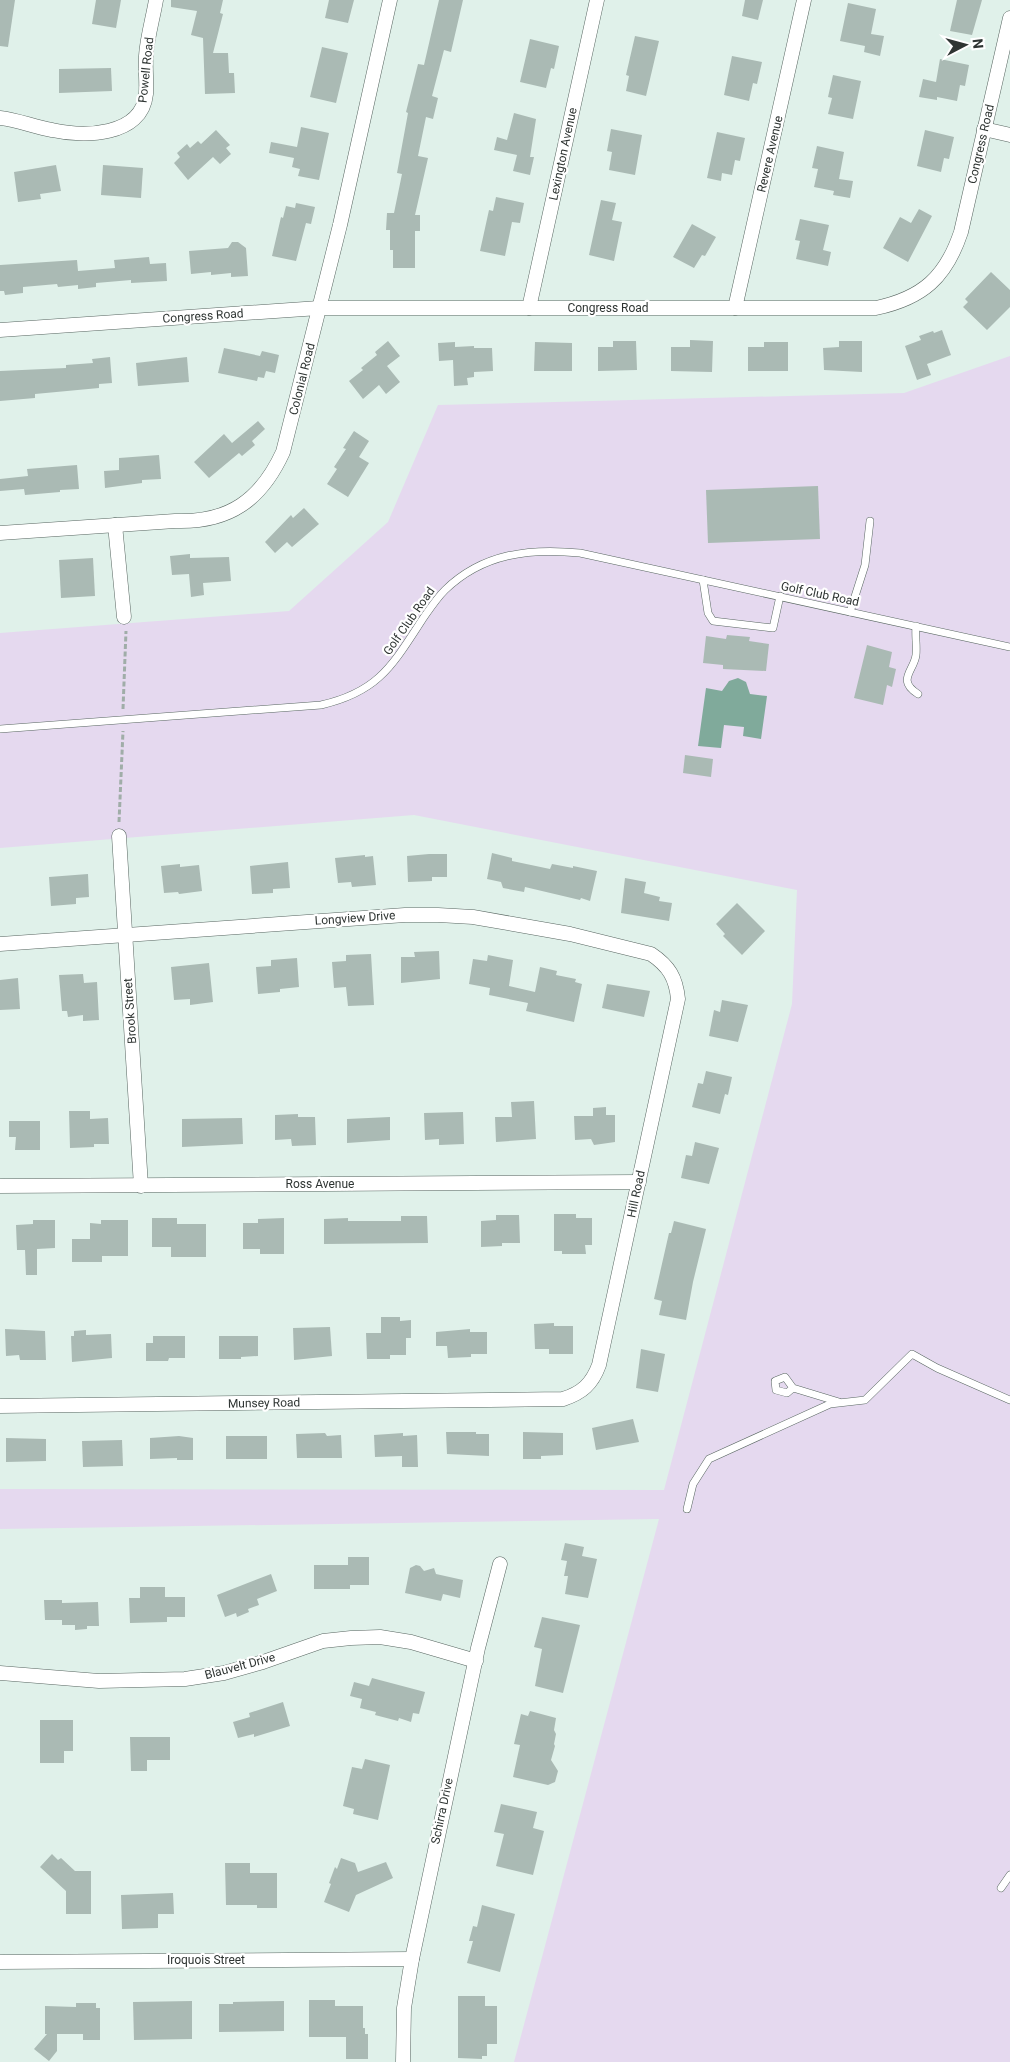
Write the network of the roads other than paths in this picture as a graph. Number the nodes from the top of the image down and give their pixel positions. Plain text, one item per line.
1 (156, 0) edge
2 (390, 0) edge
3 (597, 0) edge
4 (804, 0) edge
5 (1010, 18) edge
6 (0, 118) edge
7 (984, 129) junction
8 (1010, 135) edge
9 (319, 308) junction
10 (529, 308) junction
11 (735, 308) junction
12 (0, 330) edge
13 (870, 521) dead end
14 (115, 525) junction
15 (0, 533) edge
16 (703, 580) junction
17 (780, 596) junction
18 (850, 612) junction
19 (124, 617) dead end
20 (916, 626) junction
21 (1010, 647) edge
22 (918, 694) dead end
23 (0, 729) edge
24 (119, 836) dead end
25 (125, 935) junction
26 (0, 944) edge
27 (678, 999) joint
28 (639, 1182) junction
29 (0, 1186) edge
30 (141, 1186) junction
31 (587, 1386) joint
32 (793, 1388) dead end
33 (1010, 1400) edge
34 (842, 1403) junction
35 (0, 1406) edge
36 (687, 1509) dead end
37 (500, 1564) dead end
38 (476, 1661) junction
39 (0, 1673) edge
40 (1010, 1875) edge
41 (1001, 1888) dead end
42 (412, 1958) junction
43 (0, 1962) edge
44 (402, 2062) edge

1 - 6 street, Powell Road
2 - 9 street, Colonial Road
3 - 10 street, Lexington Avenue
4 - 11 street, Revere Avenue
5 - 7 street, Congress Road
7 - 8 street
7 - 11 street, Congress Road
9 - 10 street, Congress Road
9 - 12 street, Congress Road
9 - 14 street, Colonial Road
10 - 11 street, Congress Road
13 - 18 lane
14 - 15 street, Colonial Road
14 - 19 street
16 - 17 lane, Golf Club Road
16 - 17 lane
16 - 23 lane, Golf Club Road
17 - 18 lane, Golf Club Road
18 - 20 lane, Golf Club Road
20 - 21 lane, Golf Club Road
20 - 22 lane
24 - 25 street, Brook Street
25 - 26 street, Longview Drive
25 - 27 street, Longview Drive
25 - 30 street, Brook Street
27 - 28 street, Hill Road
28 - 30 street, Ross Avenue
28 - 31 street, Hill Road
29 - 30 street, Ross Avenue
31 - 35 street, Munsey Road
32 - 34 lane
33 - 34 lane
34 - 36 lane
37 - 38 street, Schirra Drive
38 - 39 street, Blauvelt Drive
38 - 42 street, Schirra Drive
40 - 41 lane
42 - 43 street, Iroquois Street
42 - 44 street, Schirra Drive

